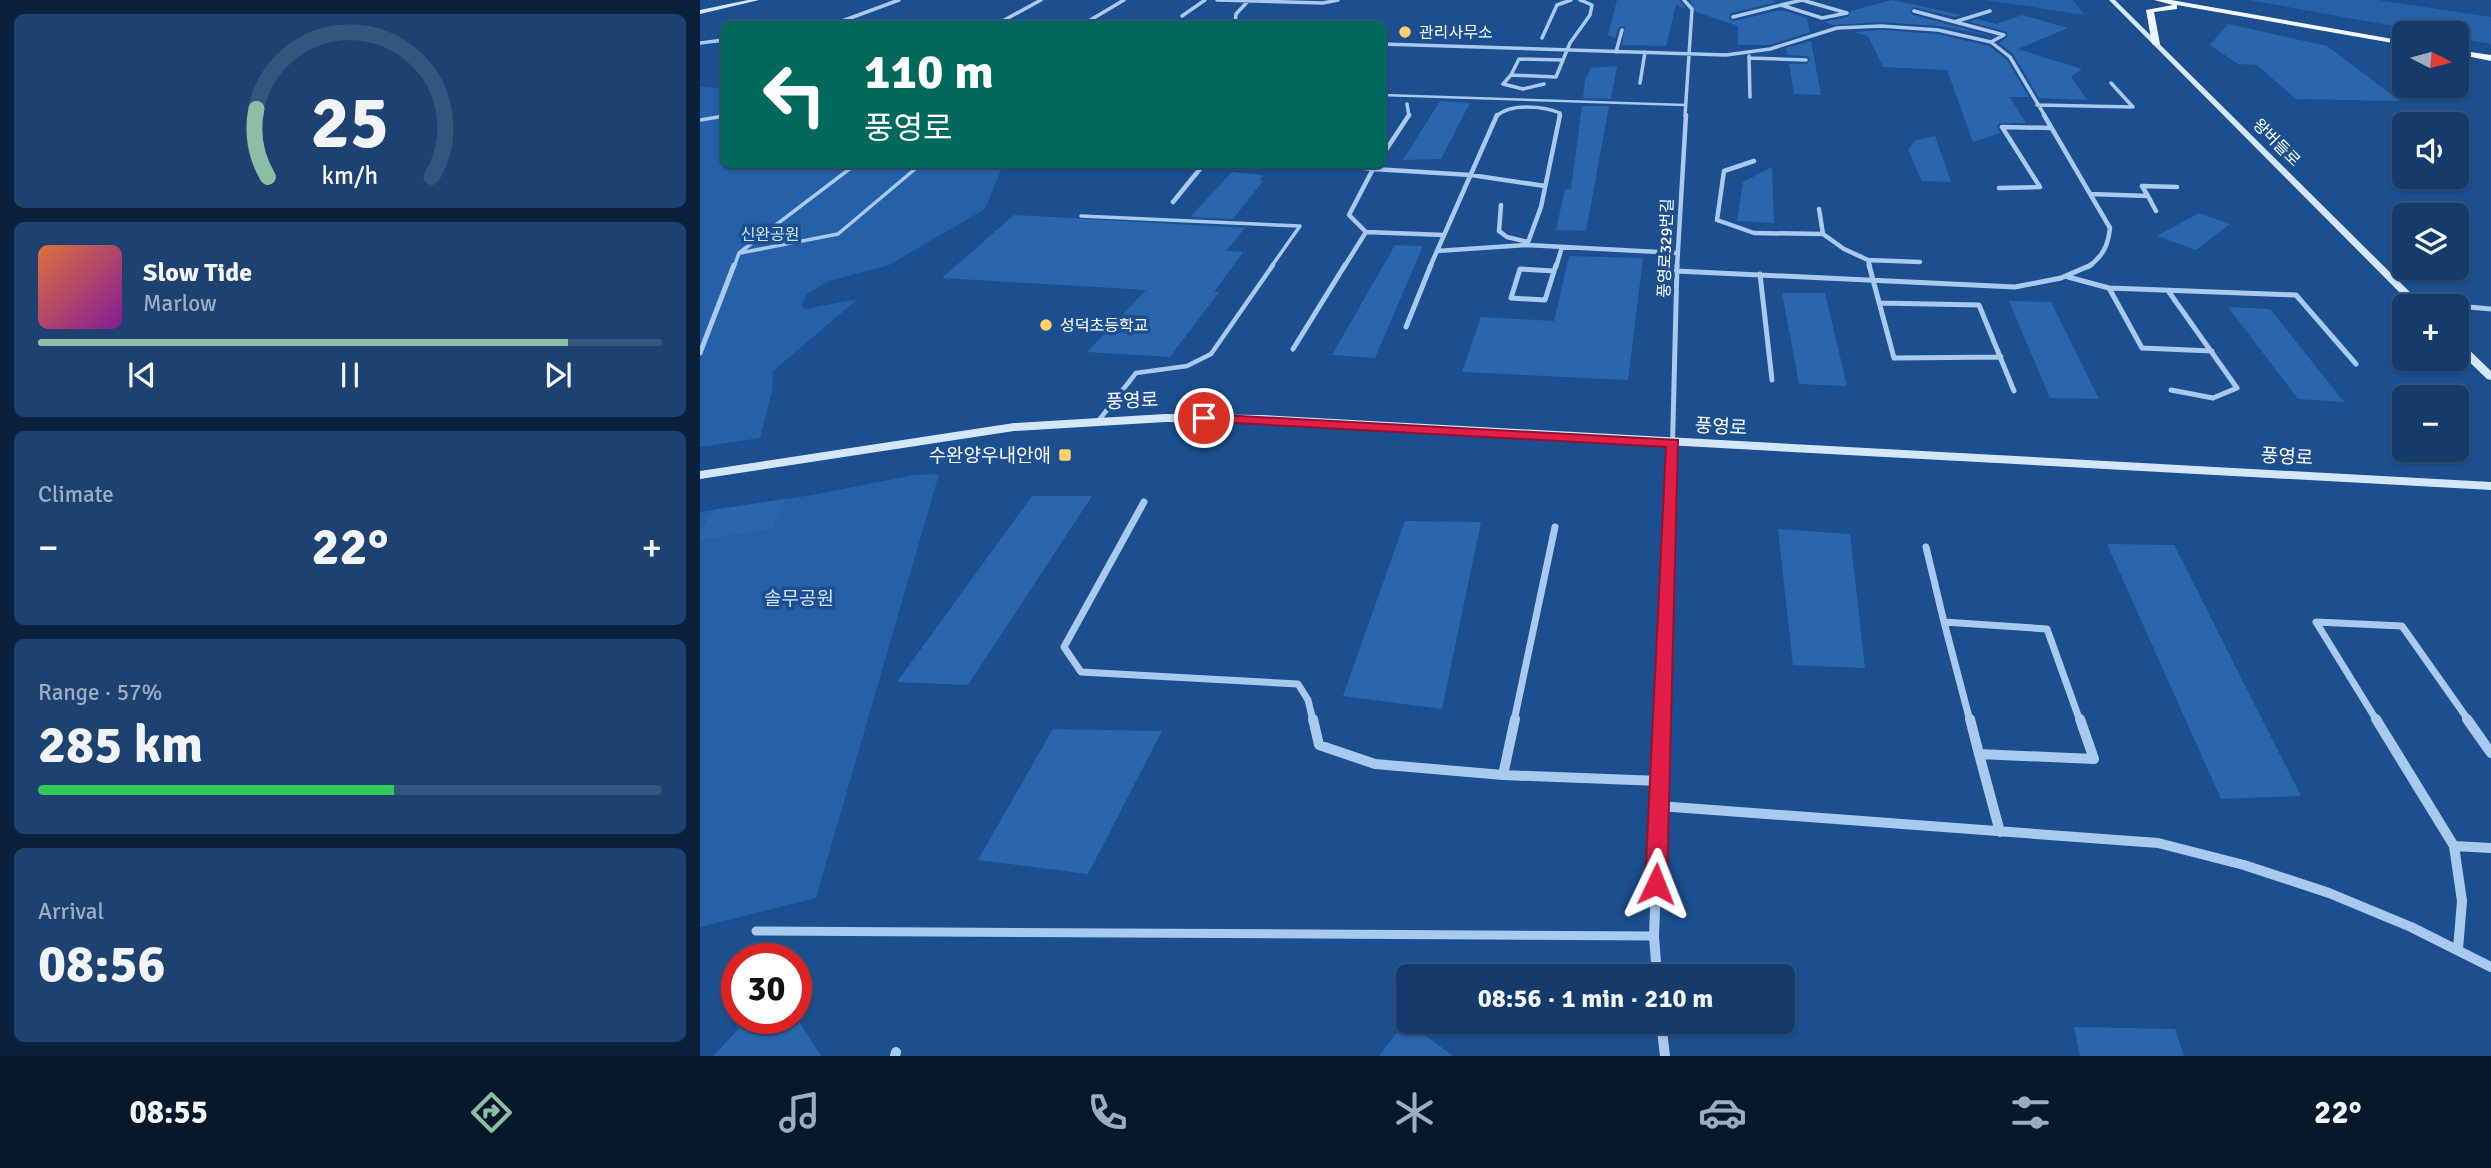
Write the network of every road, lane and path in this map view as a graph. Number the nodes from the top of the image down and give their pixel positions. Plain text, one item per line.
1 (756, 0) edge
2 (898, 0) edge
3 (1041, 0) edge
4 (1124, 0) edge
5 (1205, 0) edge
6 (1217, 0) edge
7 (1249, 0) edge
8 (1338, 0) edge
9 (1571, 0) edge
10 (1580, 0) edge
11 (1684, 0) edge
12 (2112, 0) edge
13 (2158, 0) edge
14 (2208, 0) edge
15 (1780, 5) junction
16 (1914, 11) dead end
17 (1990, 11) dead end
18 (700, 12) edge
19 (2227, 12) junction
20 (1182, 16) dead end
21 (1733, 17) dead end
22 (1822, 18) junction
23 (842, 21) edge
24 (1002, 21) edge
25 (1089, 21) edge
26 (1235, 21) edge
27 (1954, 22) junction
28 (1837, 28) junction
29 (1622, 30) dead end
30 (2392, 32) edge
31 (1542, 38) dead end
32 (721, 40) edge
33 (2392, 41) edge
34 (1991, 42) junction
35 (700, 43) edge
36 (1386, 44) edge
37 (2156, 44) junction
38 (2469, 45) edge
39 (2491, 49) edge
40 (1566, 50) junction
41 (1616, 52) junction
42 (1645, 52) junction
43 (1688, 54) junction
44 (2469, 54) edge
45 (1749, 55) junction
46 (2491, 58) edge
47 (1562, 60) junction
48 (1806, 60) dead end
49 (1511, 75) junction
50 (1640, 83) dead end
51 (2111, 83) dead end
52 (1544, 84) dead end
53 (1386, 95) edge
54 (1750, 97) dead end
55 (1407, 104) dead end
56 (2037, 104) junction
57 (1684, 106) junction
58 (721, 117) edge
59 (700, 120) edge
60 (2051, 128) junction
61 (1386, 150) edge
62 (1754, 161) dead end
63 (851, 168) edge
64 (916, 168) edge
65 (1201, 168) edge
66 (1374, 168) edge
67 (1386, 168) edge
68 (1471, 175) junction
69 (1545, 186) junction
70 (2177, 187) dead end
71 (1999, 188) dead end
72 (2091, 194) junction
73 (2148, 195) junction
74 (1172, 202) dead end
75 (1501, 205) dead end
76 (1819, 209) dead end
77 (2155, 211) dead end
78 (1081, 216) dead end
79 (1366, 232) junction
80 (1823, 234) junction
81 (1444, 235) junction
82 (1527, 243) junction
83 (1562, 247) junction
84 (1437, 251) junction
85 (739, 253) junction
86 (1676, 253) junction
87 (1868, 260) junction
88 (1920, 262) dead end
89 (1554, 271) junction
90 (1676, 271) junction
91 (1760, 274) junction
92 (2067, 277) junction
93 (1872, 279) junction
94 (2109, 288) junction
95 (2169, 292) junction
96 (2408, 294) edge
97 (1879, 303) junction
98 (2469, 307) edge
99 (2491, 309) edge
100 (1406, 327) dead end
101 (1293, 349) dead end
102 (2212, 351) junction
103 (700, 353) edge
104 (2469, 356) edge
105 (2001, 358) junction
106 (2356, 364) dead end
107 (2491, 377) edge
108 (1772, 380) dead end
109 (2171, 390) dead end
110 (2014, 391) dead end
111 (1099, 420) junction
112 (1673, 443) junction
113 (700, 475) edge
114 (2491, 486) edge
115 (1144, 502) dead end
116 (1555, 527) dead end
117 (1927, 547) dead end
118 (1944, 622) junction
119 (2491, 752) edge
120 (1979, 754) junction
121 (1503, 775) junction
122 (1660, 781) junction
123 (1659, 806) junction
124 (2000, 832) junction
125 (2454, 846) junction
126 (2491, 848) edge
127 (756, 931) dead end
128 (1654, 936) junction
129 (2458, 948) junction
130 (1656, 964) edge
131 (2491, 967) edge
132 (1662, 1034) edge
133 (1665, 1056) edge

1 - 18 main road
2 - 23 street
3 - 24 street
4 - 25 street
5 - 20 street
6 - 7 street
7 - 8 street
7 - 26 street
9 - 31 street
10 - 40 street
11 - 43 street, 풍영로329번길
12 - 37 main road, 왕버들로
13 - 19 main road
14 - 30 main road
15 - 21 street
15 - 22 street
15 - 22 street
16 - 27 street
17 - 27 street
19 - 33 main road
19 - 37 main road
22 - 28 street
27 - 34 street
28 - 34 street
28 - 45 street
29 - 41 street
32 - 35 street
34 - 56 street
36 - 40 street
37 - 96 main road, 왕버들로
38 - 39 main road
40 - 41 street
40 - 47 street
41 - 42 street
42 - 43 street
42 - 50 street
43 - 45 street
43 - 57 street, 풍영로329번길
44 - 46 main road
45 - 48 street
45 - 54 street
47 - 49 street
47 - 49 street
49 - 52 street
51 - 56 street
53 - 57 street
55 - 61 street
56 - 60 street
57 - 86 street, 풍영로329번길
58 - 59 street
60 - 71 street
60 - 72 street
62 - 80 street
63 - 85 street
64 - 85 street
65 - 74 street
66 - 79 street
67 - 68 street
68 - 69 street
68 - 69 street
68 - 81 street
69 - 82 street
70 - 73 street
72 - 73 street
72 - 92 street
73 - 77 street
75 - 82 street
76 - 80 street
78 - 111 lane
79 - 81 street
79 - 101 street
80 - 87 street
81 - 84 street
82 - 83 street
82 - 84 street
83 - 86 street
83 - 89 street
84 - 100 street
85 - 103 street
86 - 90 street, 풍영로329번길
87 - 88 street
87 - 93 street
89 - 89 street
90 - 91 street
90 - 112 street, 풍영로329번길
91 - 93 street
91 - 108 street
92 - 93 street
92 - 94 street
93 - 97 street
94 - 95 street
94 - 102 street
95 - 102 street
95 - 106 street
97 - 105 street
97 - 105 street
98 - 99 street
102 - 109 street
104 - 107 main road
105 - 110 street
111 - 112 main road, 풍영로
111 - 113 main road, 풍영로
112 - 114 main road, 풍영로
112 - 122 street, 풍영로329번길
115 - 121 street
116 - 121 street
117 - 118 street
118 - 120 street
118 - 120 street
119 - 125 street
120 - 124 street
121 - 122 street
122 - 123 street, 풍영로329번길
123 - 124 street
123 - 128 street, 풍영로329번길
124 - 129 street
125 - 126 street
125 - 129 street
127 - 128 street
128 - 130 street, 풍영로329번길
129 - 131 street
132 - 133 street

